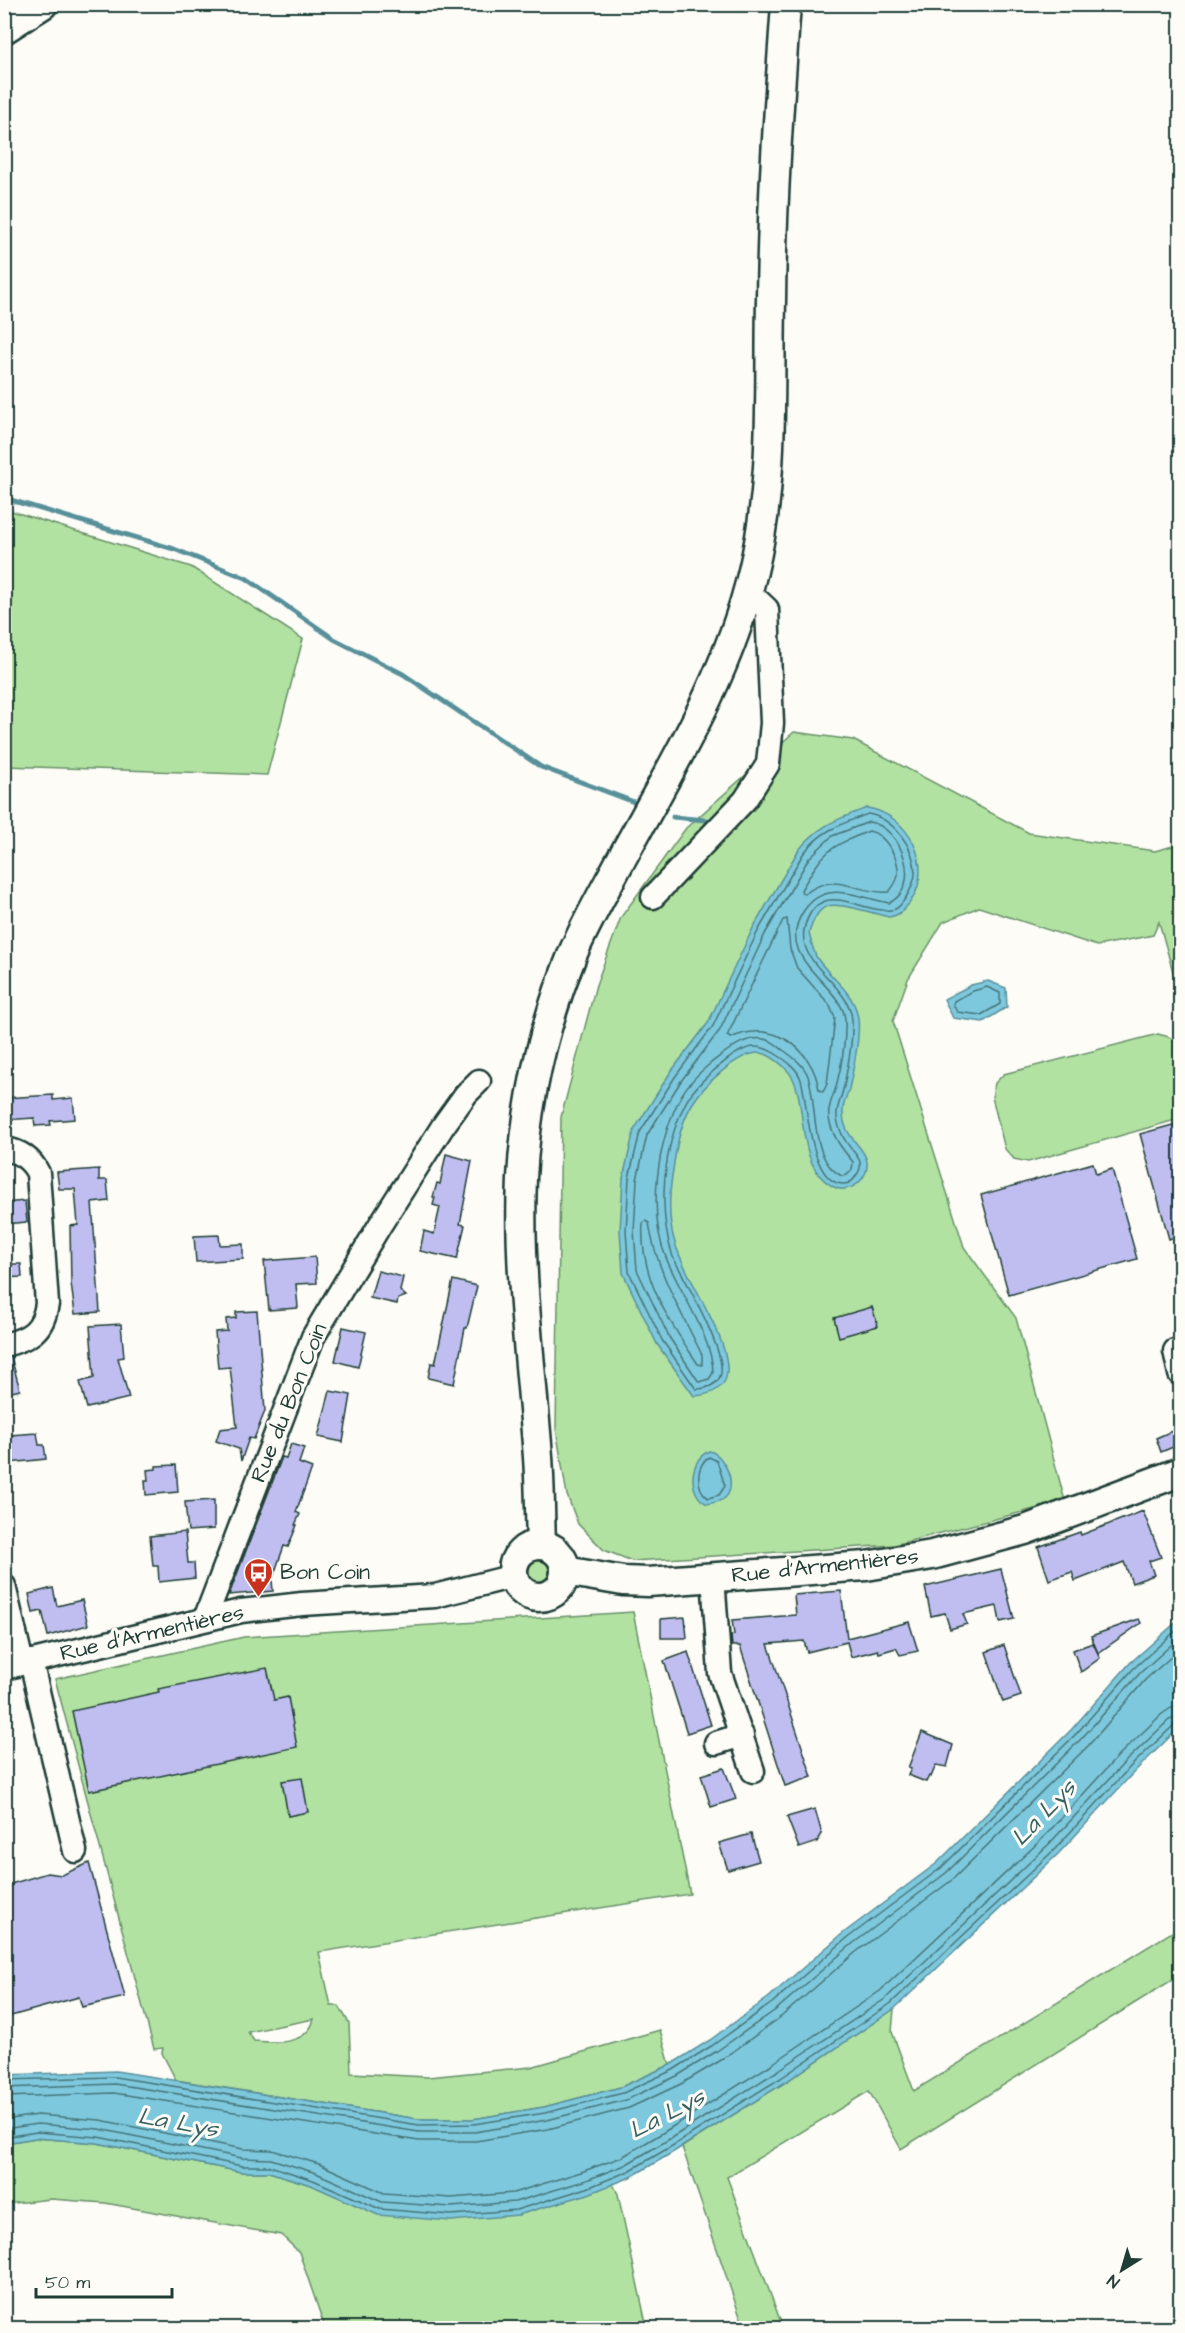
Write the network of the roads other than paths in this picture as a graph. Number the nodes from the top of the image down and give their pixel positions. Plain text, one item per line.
1 (43, 4) edge
2 (786, 4) edge
3 (4, 29) edge
4 (748, 591) junction
5 (653, 897) dead end
6 (479, 1081) dead end
7 (4, 1149) edge
8 (4, 1345) edge
9 (1175, 1351) dead end
10 (1180, 1374) edge
11 (1180, 1472) edge
12 (541, 1545) junction
13 (565, 1571) junction
14 (514, 1576) junction
15 (713, 1577) junction
16 (4, 1586) edge
17 (205, 1619) junction
18 (19, 1664) edge
19 (742, 1735) junction
20 (716, 1743) dead end
21 (753, 1771) dead end
22 (75, 1851) dead end

1 - 3 main road
2 - 4 main road
4 - 5 street
4 - 12 main road
6 - 17 street, Rue du Bon Coin
7 - 8 street
9 - 10 street
11 - 15 main road, Rue d'Armentières
12 - 13 main road
12 - 14 main road
13 - 14 main road
13 - 15 main road, Rue d'Armentières
14 - 17 street, Rue d'Armentières
15 - 19 street
16 - 18 street
17 - 18 street, Rue d'Armentières
18 - 22 street
19 - 20 street
19 - 21 street

